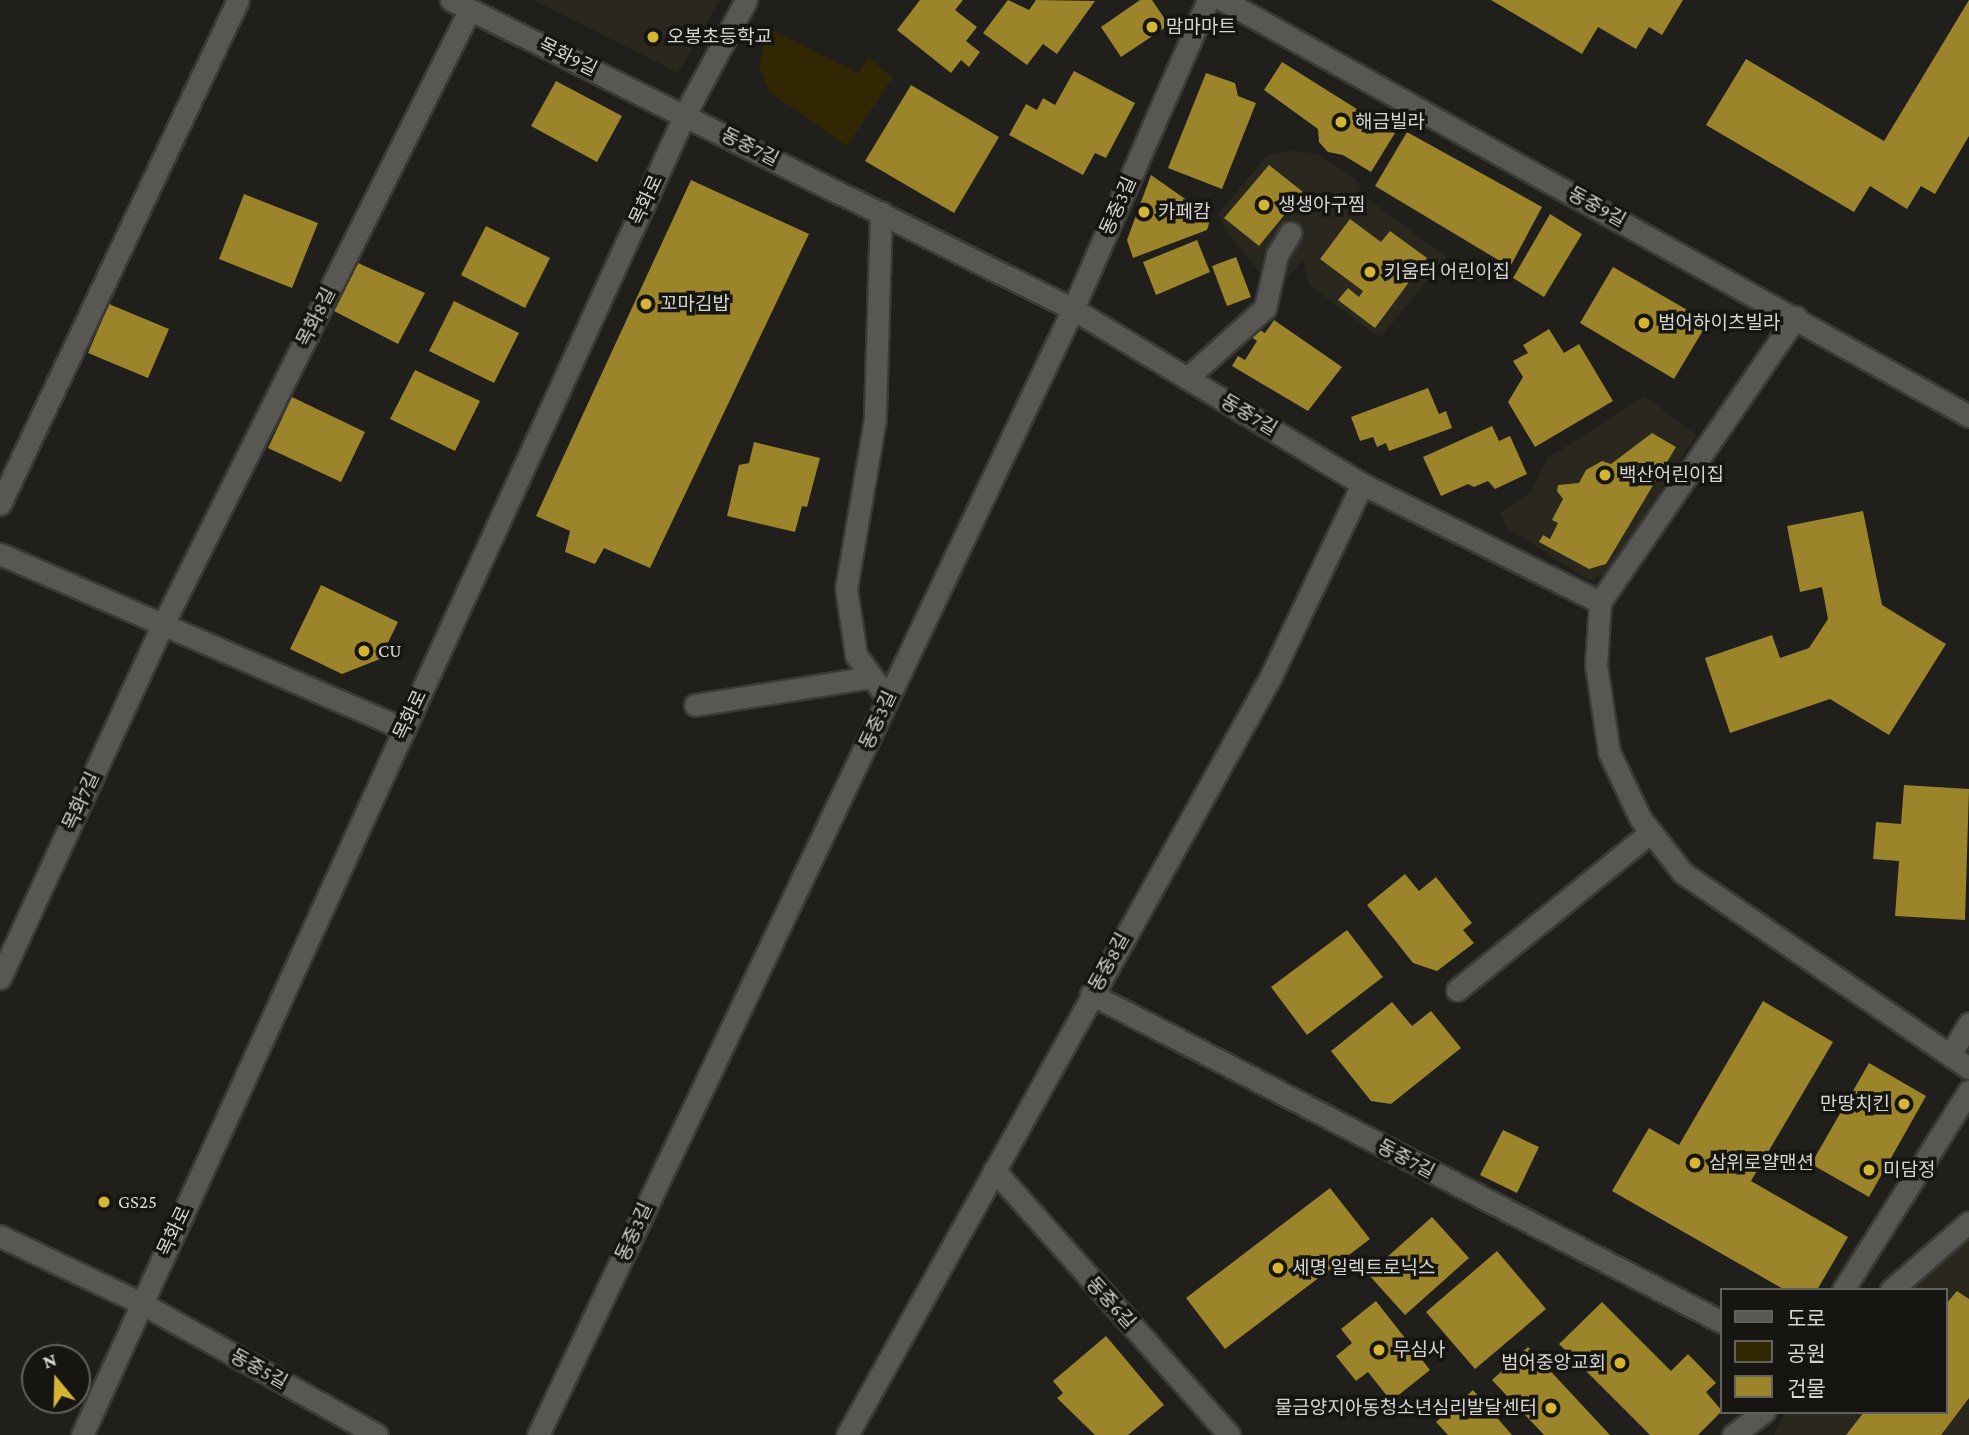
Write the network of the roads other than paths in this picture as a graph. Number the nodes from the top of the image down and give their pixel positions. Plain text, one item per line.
1 (238, 0) edge
2 (746, 0) edge
3 (1209, 0) edge
4 (1223, 0) edge
5 (460, 5) edge
6 (685, 114) junction
7 (881, 212) junction
8 (1290, 233) dead end
9 (1073, 309) junction
10 (1796, 317) junction
11 (1187, 378) junction
12 (1969, 416) edge
13 (1362, 484) junction
14 (0, 503) edge
15 (0, 554) edge
16 (1600, 602) junction
17 (163, 624) junction
18 (872, 677) junction
19 (888, 699) junction
20 (695, 705) dead end
21 (404, 729) junction
22 (1651, 832) junction
23 (0, 978) edge
24 (1457, 989) dead end
25 (1091, 994) junction
26 (1969, 1023) edge
27 (1950, 1055) junction
28 (1969, 1068) edge
29 (1969, 1091) edge
30 (994, 1170) junction
31 (1969, 1222) edge
32 (0, 1236) edge
33 (1844, 1288) edge
34 (1893, 1288) edge
35 (141, 1303) junction
36 (1720, 1321) edge
37 (1762, 1414) edge
38 (1764, 1414) edge
39 (82, 1435) edge
40 (376, 1435) edge
41 (538, 1435) edge
42 (847, 1435) edge
43 (1229, 1435) edge
44 (1733, 1435) edge
45 (1753, 1435) edge

1 - 14 street
2 - 6 street, 목화로
3 - 9 street, 동중3길
4 - 10 street, 동중9길
5 - 6 street, 목화9길
5 - 17 street, 목화8길
6 - 7 street, 동중7길
6 - 21 street, 목화로
7 - 9 street, 동중7길
7 - 18 street
8 - 11 street
9 - 11 street, 동중7길
9 - 19 street, 동중3길
10 - 12 street, 동중9길
10 - 16 street
11 - 13 street, 동중7길
13 - 16 street, 동중7길
13 - 25 street, 동중8길
15 - 17 street
16 - 22 street
17 - 21 street
17 - 23 street, 목화7길
18 - 19 street
18 - 20 street
19 - 41 street, 동중3길
21 - 35 street, 목화로
22 - 24 street
22 - 27 street
25 - 30 street, 동중8길
25 - 36 street, 동중7길
26 - 27 street
27 - 28 street
29 - 33 street
30 - 42 street, 동중8길
30 - 43 street, 동중6길
31 - 34 street
32 - 35 street
35 - 39 street, 목화로
35 - 40 street, 동중5길
37 - 44 street
38 - 45 street

